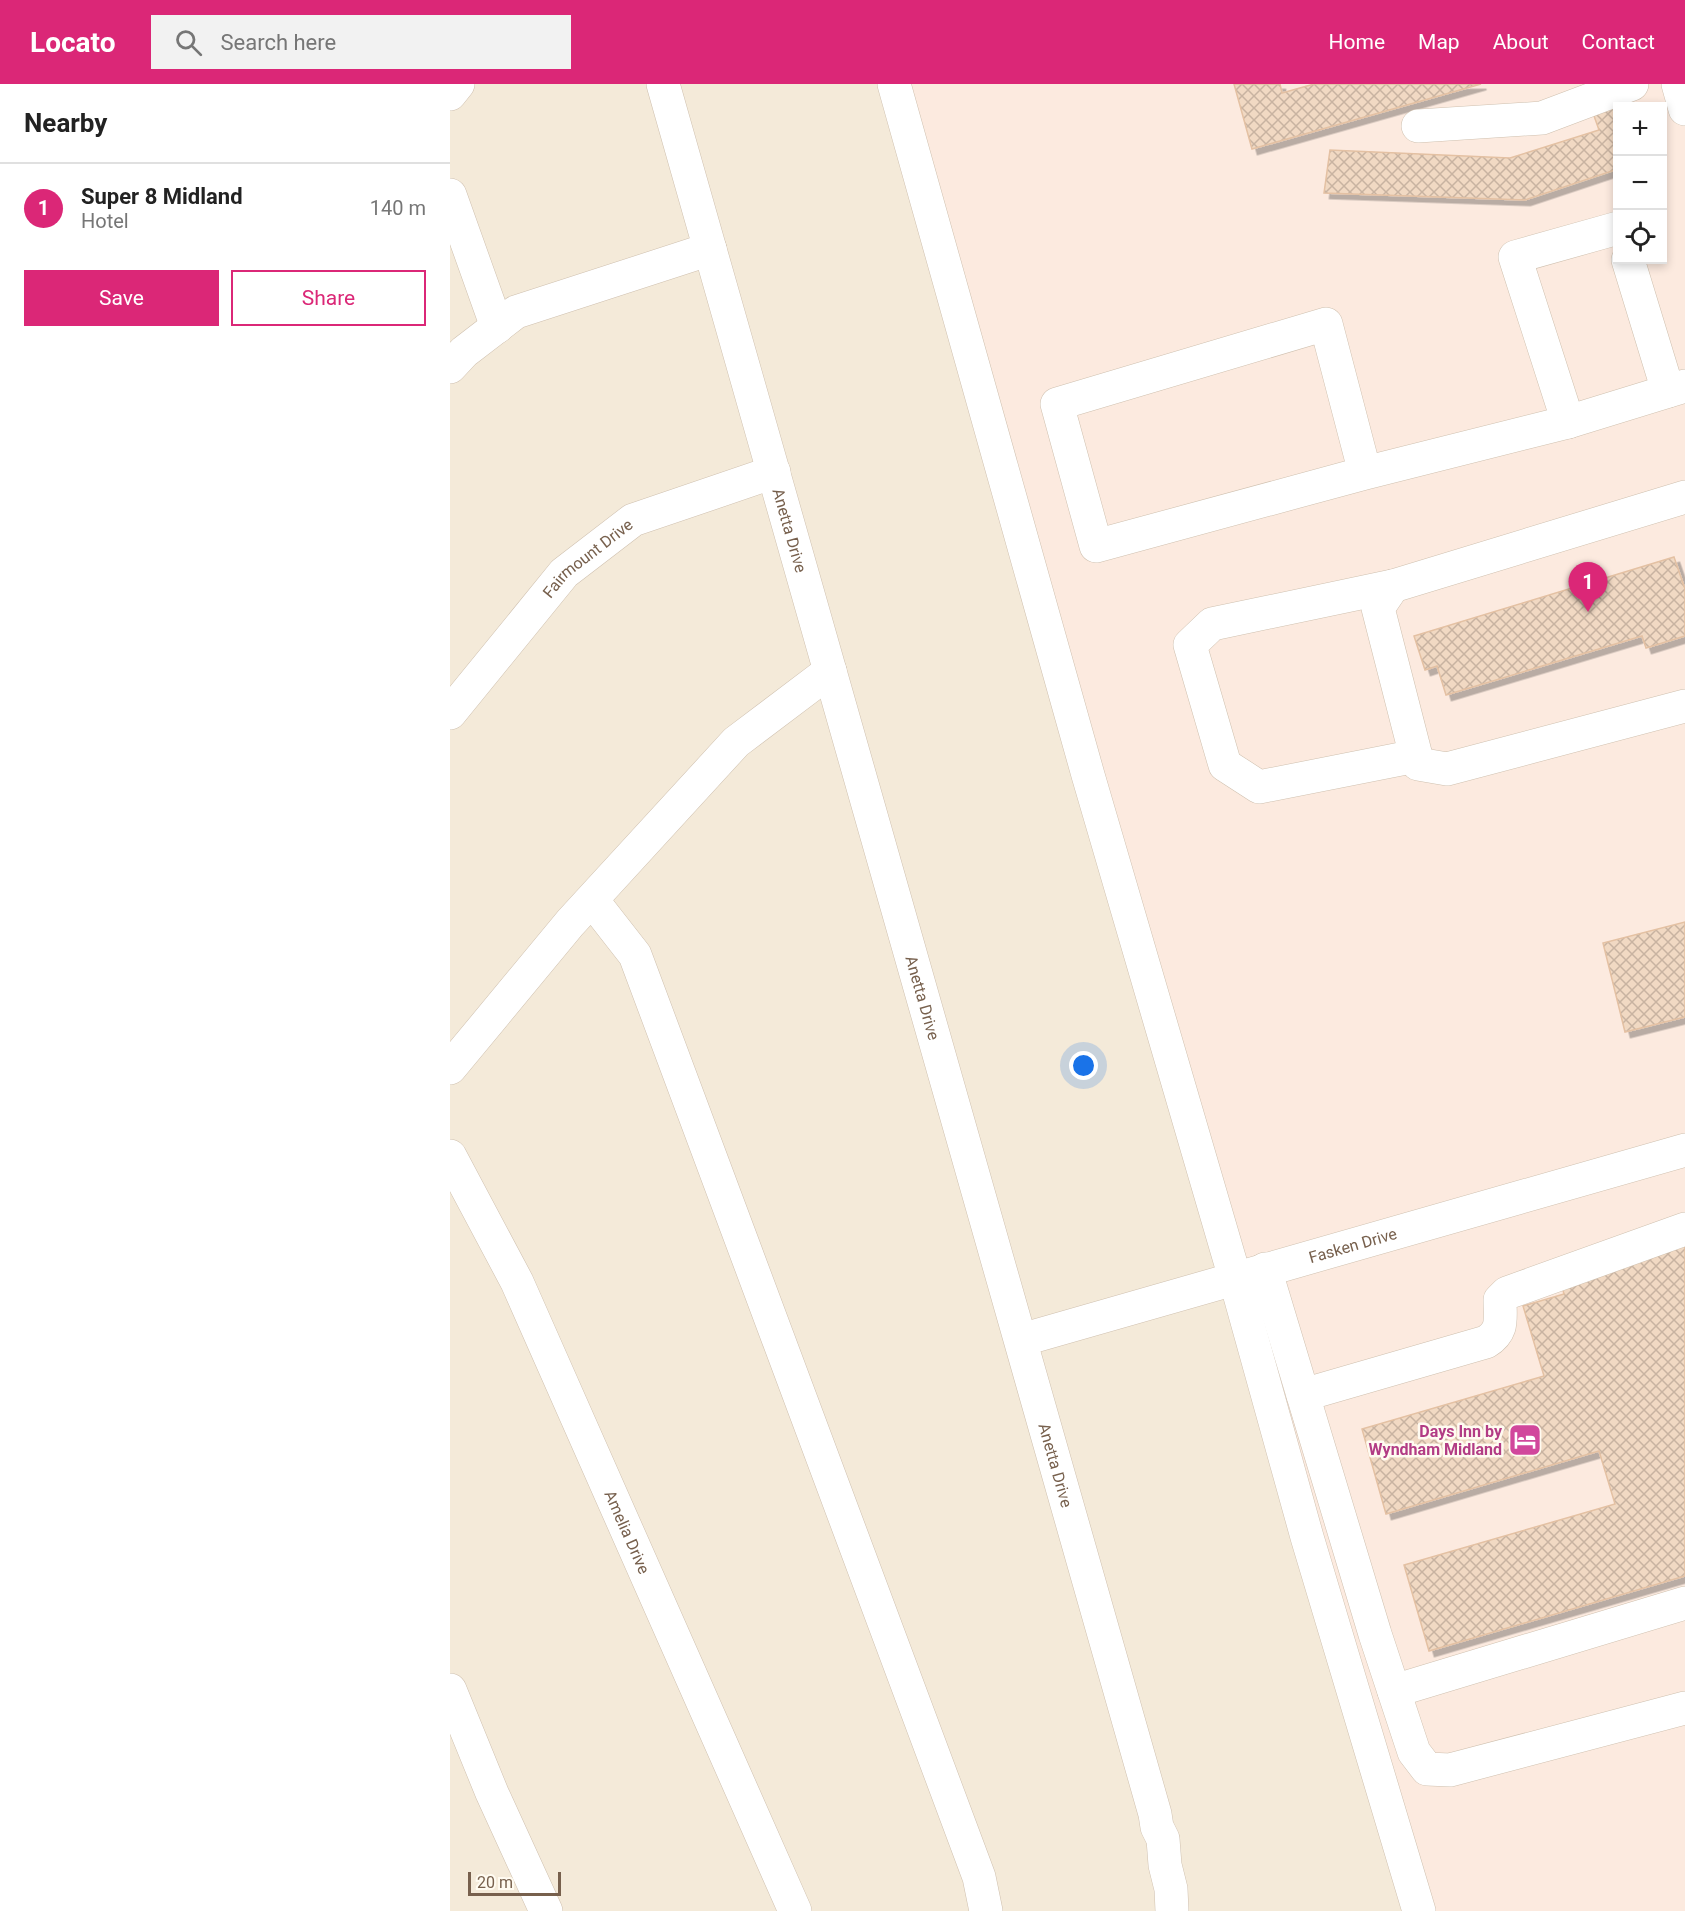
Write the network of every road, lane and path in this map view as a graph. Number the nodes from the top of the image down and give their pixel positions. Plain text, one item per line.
1 (459, 84) edge
2 (663, 84) edge
3 (894, 84) edge
4 (1632, 84) edge
5 (1678, 84) edge
6 (450, 94) edge
7 (1685, 109) edge
8 (1418, 126) dead end
9 (450, 195) edge
10 (1613, 229) edge
11 (710, 249) junction
12 (1630, 264) edge
13 (497, 327) junction
14 (450, 366) edge
15 (1676, 388) edge
16 (1568, 422) junction
17 (774, 472) junction
18 (1365, 473) junction
19 (1685, 497) edge
20 (1393, 586) junction
21 (831, 671) junction
22 (1685, 706) edge
23 (450, 713) edge
24 (1416, 756) junction
25 (592, 900) junction
26 (450, 1068) edge
27 (1685, 1150) edge
28 (450, 1156) edge
29 (1685, 1229) edge
30 (1250, 1274) junction
31 (1020, 1340) junction
32 (1303, 1395) junction
33 (1685, 1602) edge
34 (450, 1690) edge
35 (1394, 1691) junction
36 (1685, 1708) edge
37 (546, 1911) edge
38 (795, 1911) edge
39 (986, 1911) edge
40 (1172, 1911) edge
41 (1419, 1911) edge

1 - 6 street
2 - 11 street, Anetta Drive
3 - 30 street
4 - 8 street
5 - 7 street
9 - 13 street
10 - 16 street
11 - 13 street
11 - 17 street, Anetta Drive
12 - 15 street
13 - 14 street
15 - 16 street
16 - 18 street
17 - 21 street, Anetta Drive
17 - 23 street, Fairmount Drive
18 - 18 street
19 - 20 street
20 - 24 street
20 - 24 street
21 - 25 street
21 - 31 street, Anetta Drive
22 - 24 street
25 - 26 street
25 - 39 street
27 - 30 street, Fasken Drive
28 - 38 street, Amelia Drive
29 - 32 street
30 - 31 street, Fasken Drive
30 - 32 street
30 - 41 street
31 - 40 street, Anetta Drive
32 - 35 street
33 - 35 street
34 - 37 street
35 - 36 street

